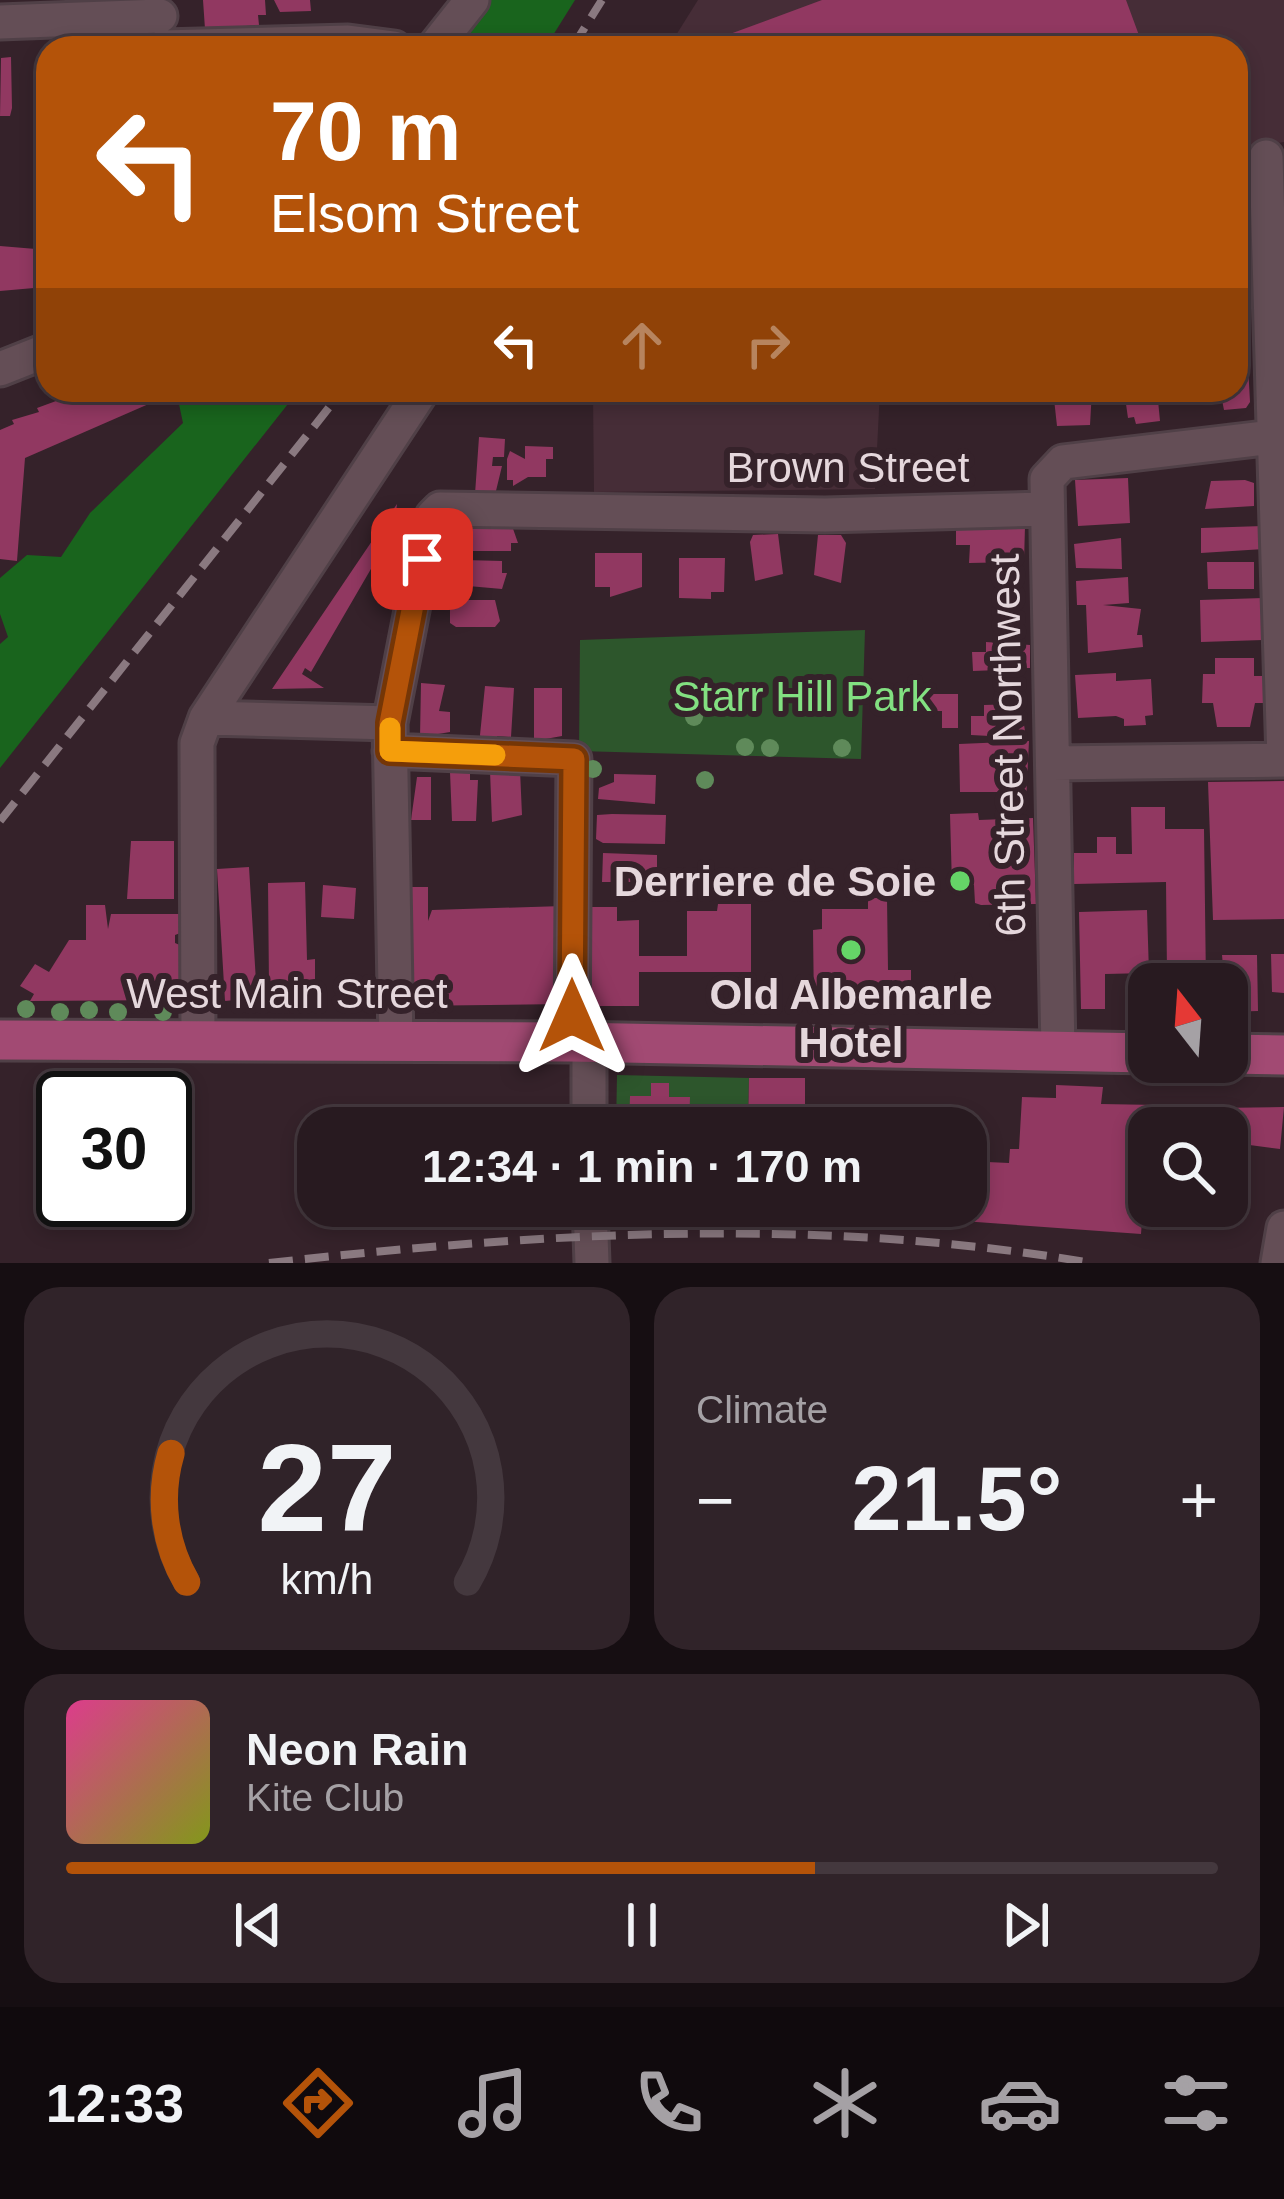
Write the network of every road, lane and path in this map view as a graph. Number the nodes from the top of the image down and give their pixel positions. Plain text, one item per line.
1 (472, 0) edge
2 (0, 22) edge
3 (161, 28) edge
4 (268, 36) edge
5 (444, 36) edge
6 (1266, 157) dead end
7 (36, 355) edge
8 (0, 369) edge
9 (414, 402) edge
10 (1273, 437) junction
11 (1046, 509) junction
12 (206, 718) junction
13 (390, 737) junction
14 (1284, 760) edge
15 (1053, 763) junction
16 (0, 1040) edge
17 (198, 1041) junction
18 (396, 1042) junction
19 (580, 1042) junction
20 (1058, 1052) junction
21 (1128, 1053) edge
22 (1248, 1054) edge
23 (1284, 1055) edge
24 (587, 1107) edge
25 (591, 1227) edge
26 (1284, 1228) edge
27 (592, 1263) edge
28 (1277, 1263) edge

1 - 5 street
2 - 3 street
3 - 4 street
6 - 10 street
7 - 8 street
9 - 12 street
10 - 11 street
10 - 14 street
11 - 13 street, Brown Street
11 - 15 street, 6th Street Northwest
12 - 13 street
12 - 17 street
13 - 18 street, Brown Street
13 - 19 street
14 - 15 street
15 - 20 street, 6th Street Northwest
16 - 17 main road, West Main Street
17 - 18 main road, West Main Street
18 - 19 main road, West Main Street
19 - 20 main road, West Main Street
19 - 24 street
20 - 21 main road, West Main Street
22 - 23 main road
25 - 27 street
26 - 28 street

